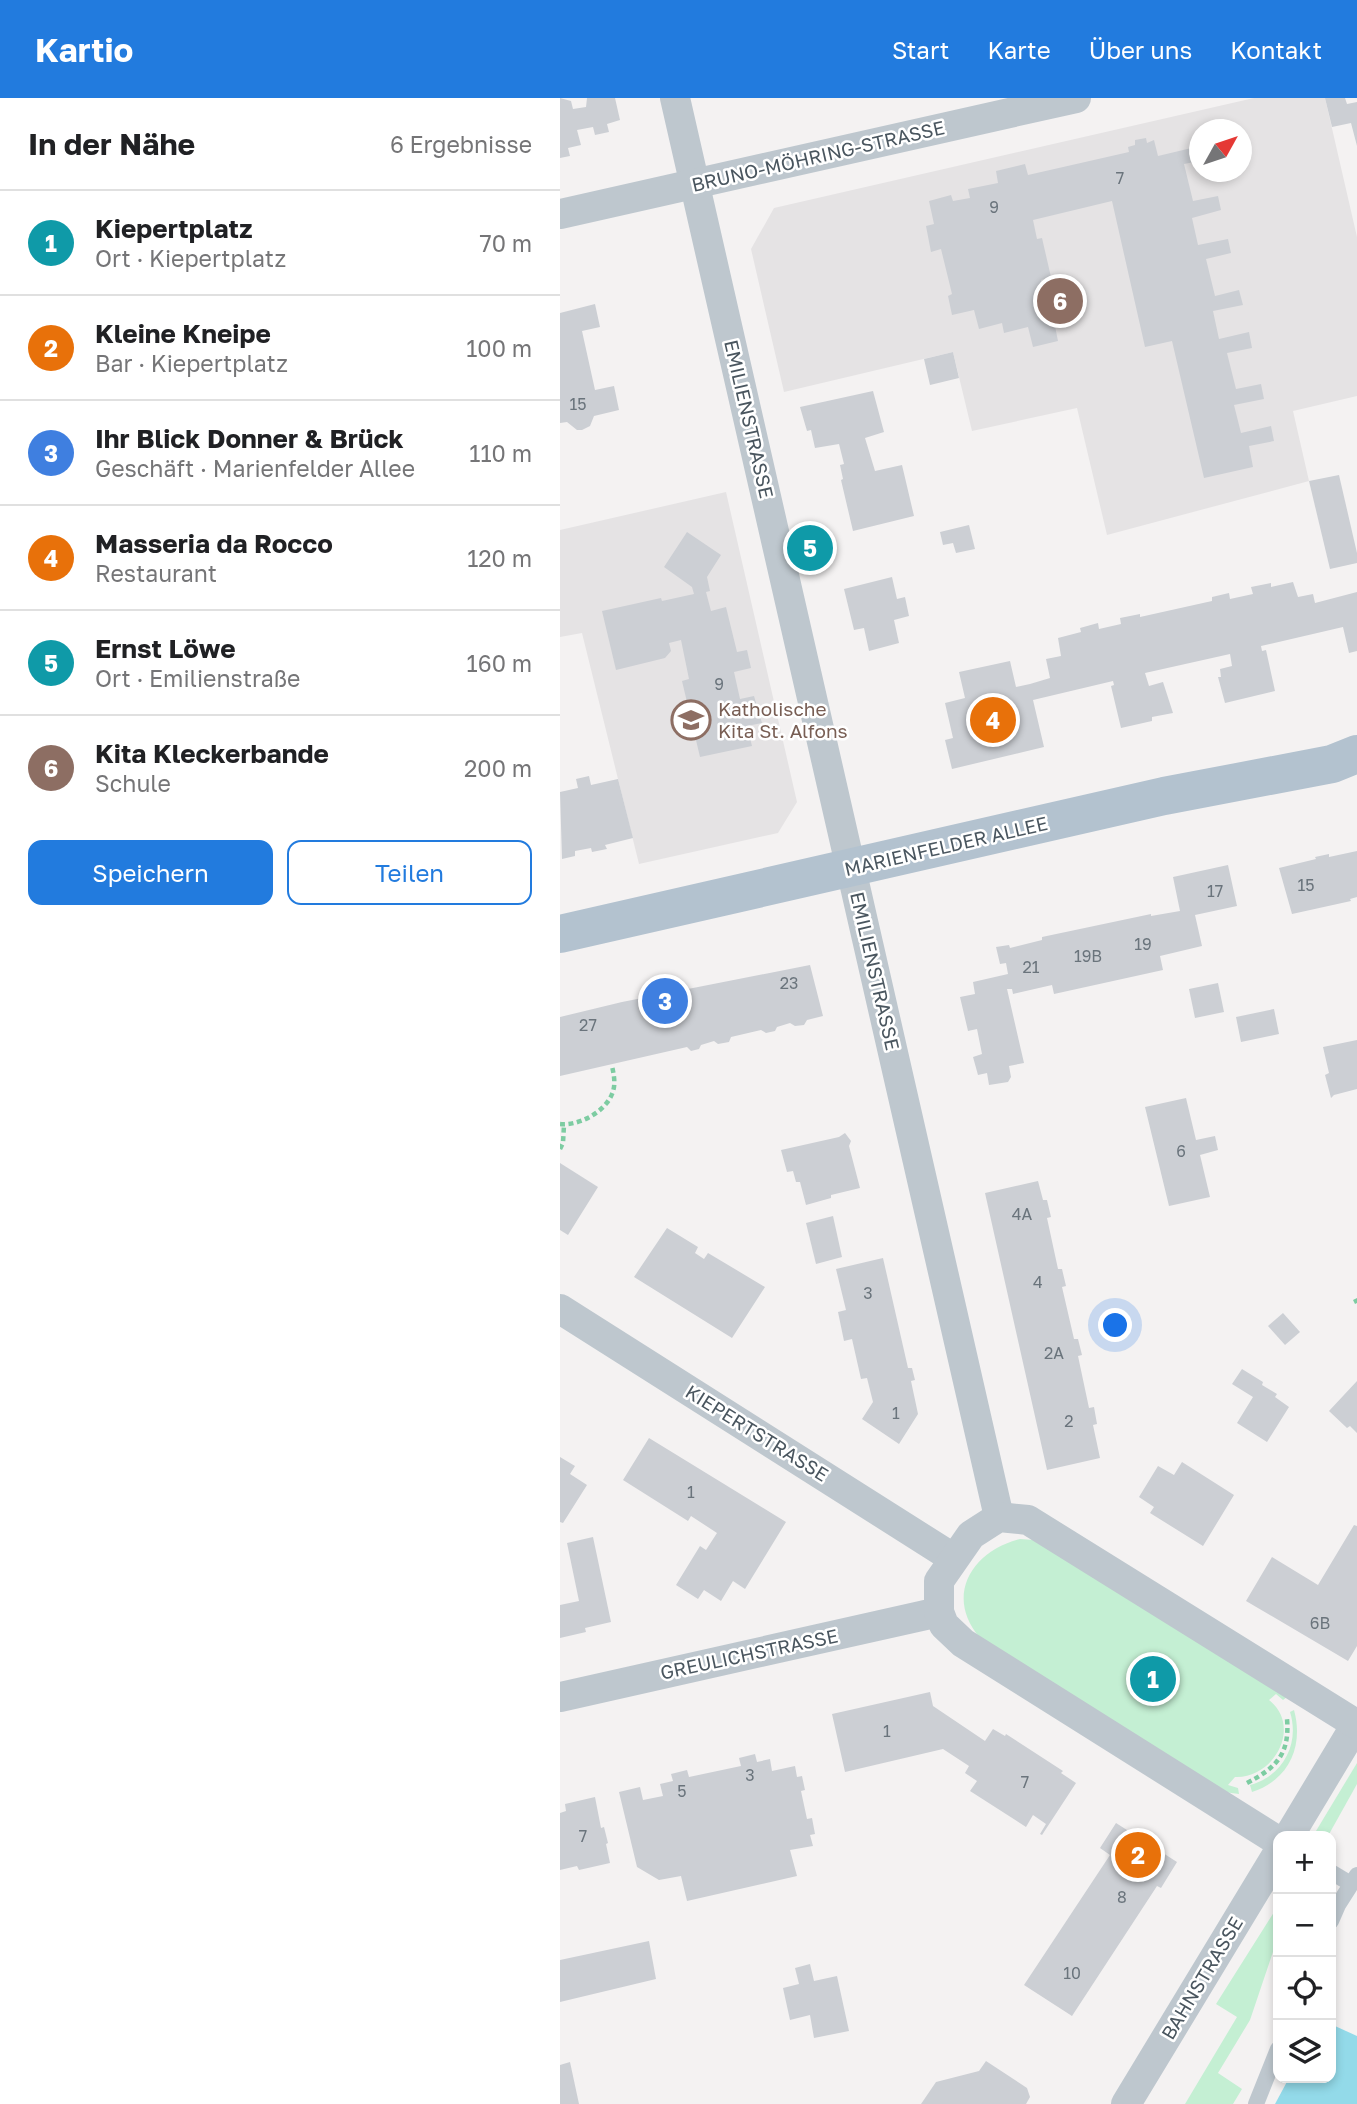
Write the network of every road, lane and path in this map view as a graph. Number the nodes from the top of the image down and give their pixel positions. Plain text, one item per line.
1 (675, 98) edge
2 (1076, 98) edge
3 (695, 184) junction
4 (560, 214) edge
5 (1349, 763) edge
6 (852, 868) junction
7 (560, 934) edge
8 (612, 1066) dead end
9 (562, 1125) edge
10 (560, 1149) edge
11 (560, 1309) edge
12 (999, 1517) junction
13 (953, 1558) junction
14 (939, 1612) junction
15 (560, 1697) edge
16 (1283, 1708) dead end
17 (1357, 1724) edge
18 (1245, 1793) dead end
19 (1292, 1831) edge
20 (1273, 1838) edge
21 (1273, 1861) edge
22 (1336, 1874) edge
23 (1354, 1879) edge
24 (1336, 1910) edge
25 (1273, 2061) edge
26 (1126, 2104) edge
27 (1255, 2104) edge

1 - 3 street, EMILIENSTRASSE
2 - 3 street, BRUNO-MÖHRING-STRASSE
3 - 4 street, BRUNO-MÖHRING-STRASSE
3 - 6 street, EMILIENSTRASSE
5 - 6 main road, MARIENFELDER ALLEE
6 - 7 main road, MARIENFELDER ALLEE
6 - 12 street, EMILIENSTRASSE
8 - 9 path
9 - 10 path
11 - 13 street, KIEPERTSTRASSE
12 - 13 street
12 - 17 street
13 - 14 street
14 - 15 street, GREULICHSTRASSE
14 - 20 street
16 - 18 path
17 - 19 street
21 - 26 street, BAHNSTRASSE
22 - 23 lane
23 - 24 lane
25 - 27 lane

